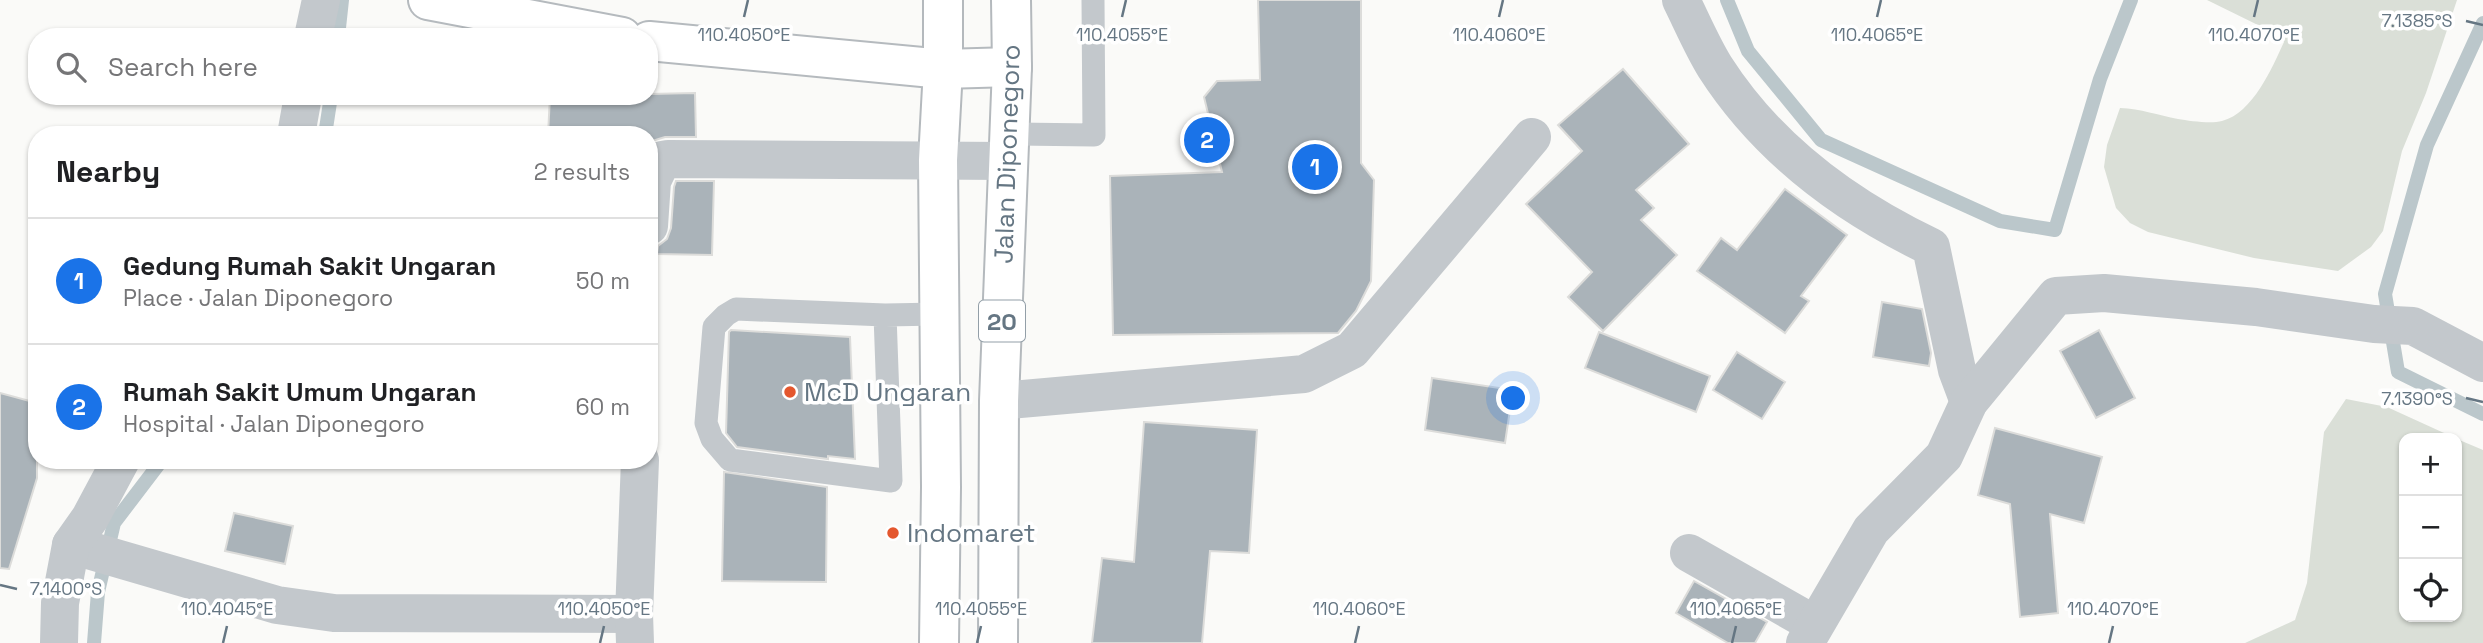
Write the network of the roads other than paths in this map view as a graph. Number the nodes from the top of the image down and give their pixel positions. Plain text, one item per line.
1 (321, 0) edge
2 (428, 0) edge
3 (943, 0) edge
4 (1010, 0) edge
5 (1094, 0) edge
6 (1681, 0) edge
7 (315, 28) edge
8 (575, 28) edge
9 (658, 42) edge
10 (1012, 67) junction
11 (943, 69) junction
12 (301, 105) edge
13 (298, 126) edge
14 (1532, 137) dead end
15 (1008, 147) junction
16 (938, 160) junction
17 (658, 168) edge
18 (939, 314) junction
19 (885, 315) junction
20 (2483, 363) edge
21 (999, 401) junction
22 (1969, 401) junction
23 (116, 469) edge
24 (640, 469) edge
25 (83, 549) junction
26 (1689, 553) dead end
27 (634, 628) edge
28 (1810, 634) edge
29 (59, 643) edge
30 (939, 643) edge
31 (998, 643) edge

1 - 7 street
2 - 8 main road
3 - 11 main road
4 - 10 main road, Jalan Diponegoro / 20
5 - 15 lane
6 - 22 street
9 - 11 main road
10 - 11 main road
10 - 15 main road, Jalan Diponegoro / 20
11 - 16 main road
12 - 13 street
14 - 21 street
15 - 16 street
15 - 21 main road, Jalan Diponegoro / 20
16 - 17 street
16 - 18 main road
18 - 19 lane
18 - 30 main road
19 - 19 lane
20 - 22 street
21 - 31 main road, Jalan Diponegoro / 20
22 - 28 street
23 - 25 street
24 - 27 street
25 - 27 street
25 - 29 street
26 - 28 street

